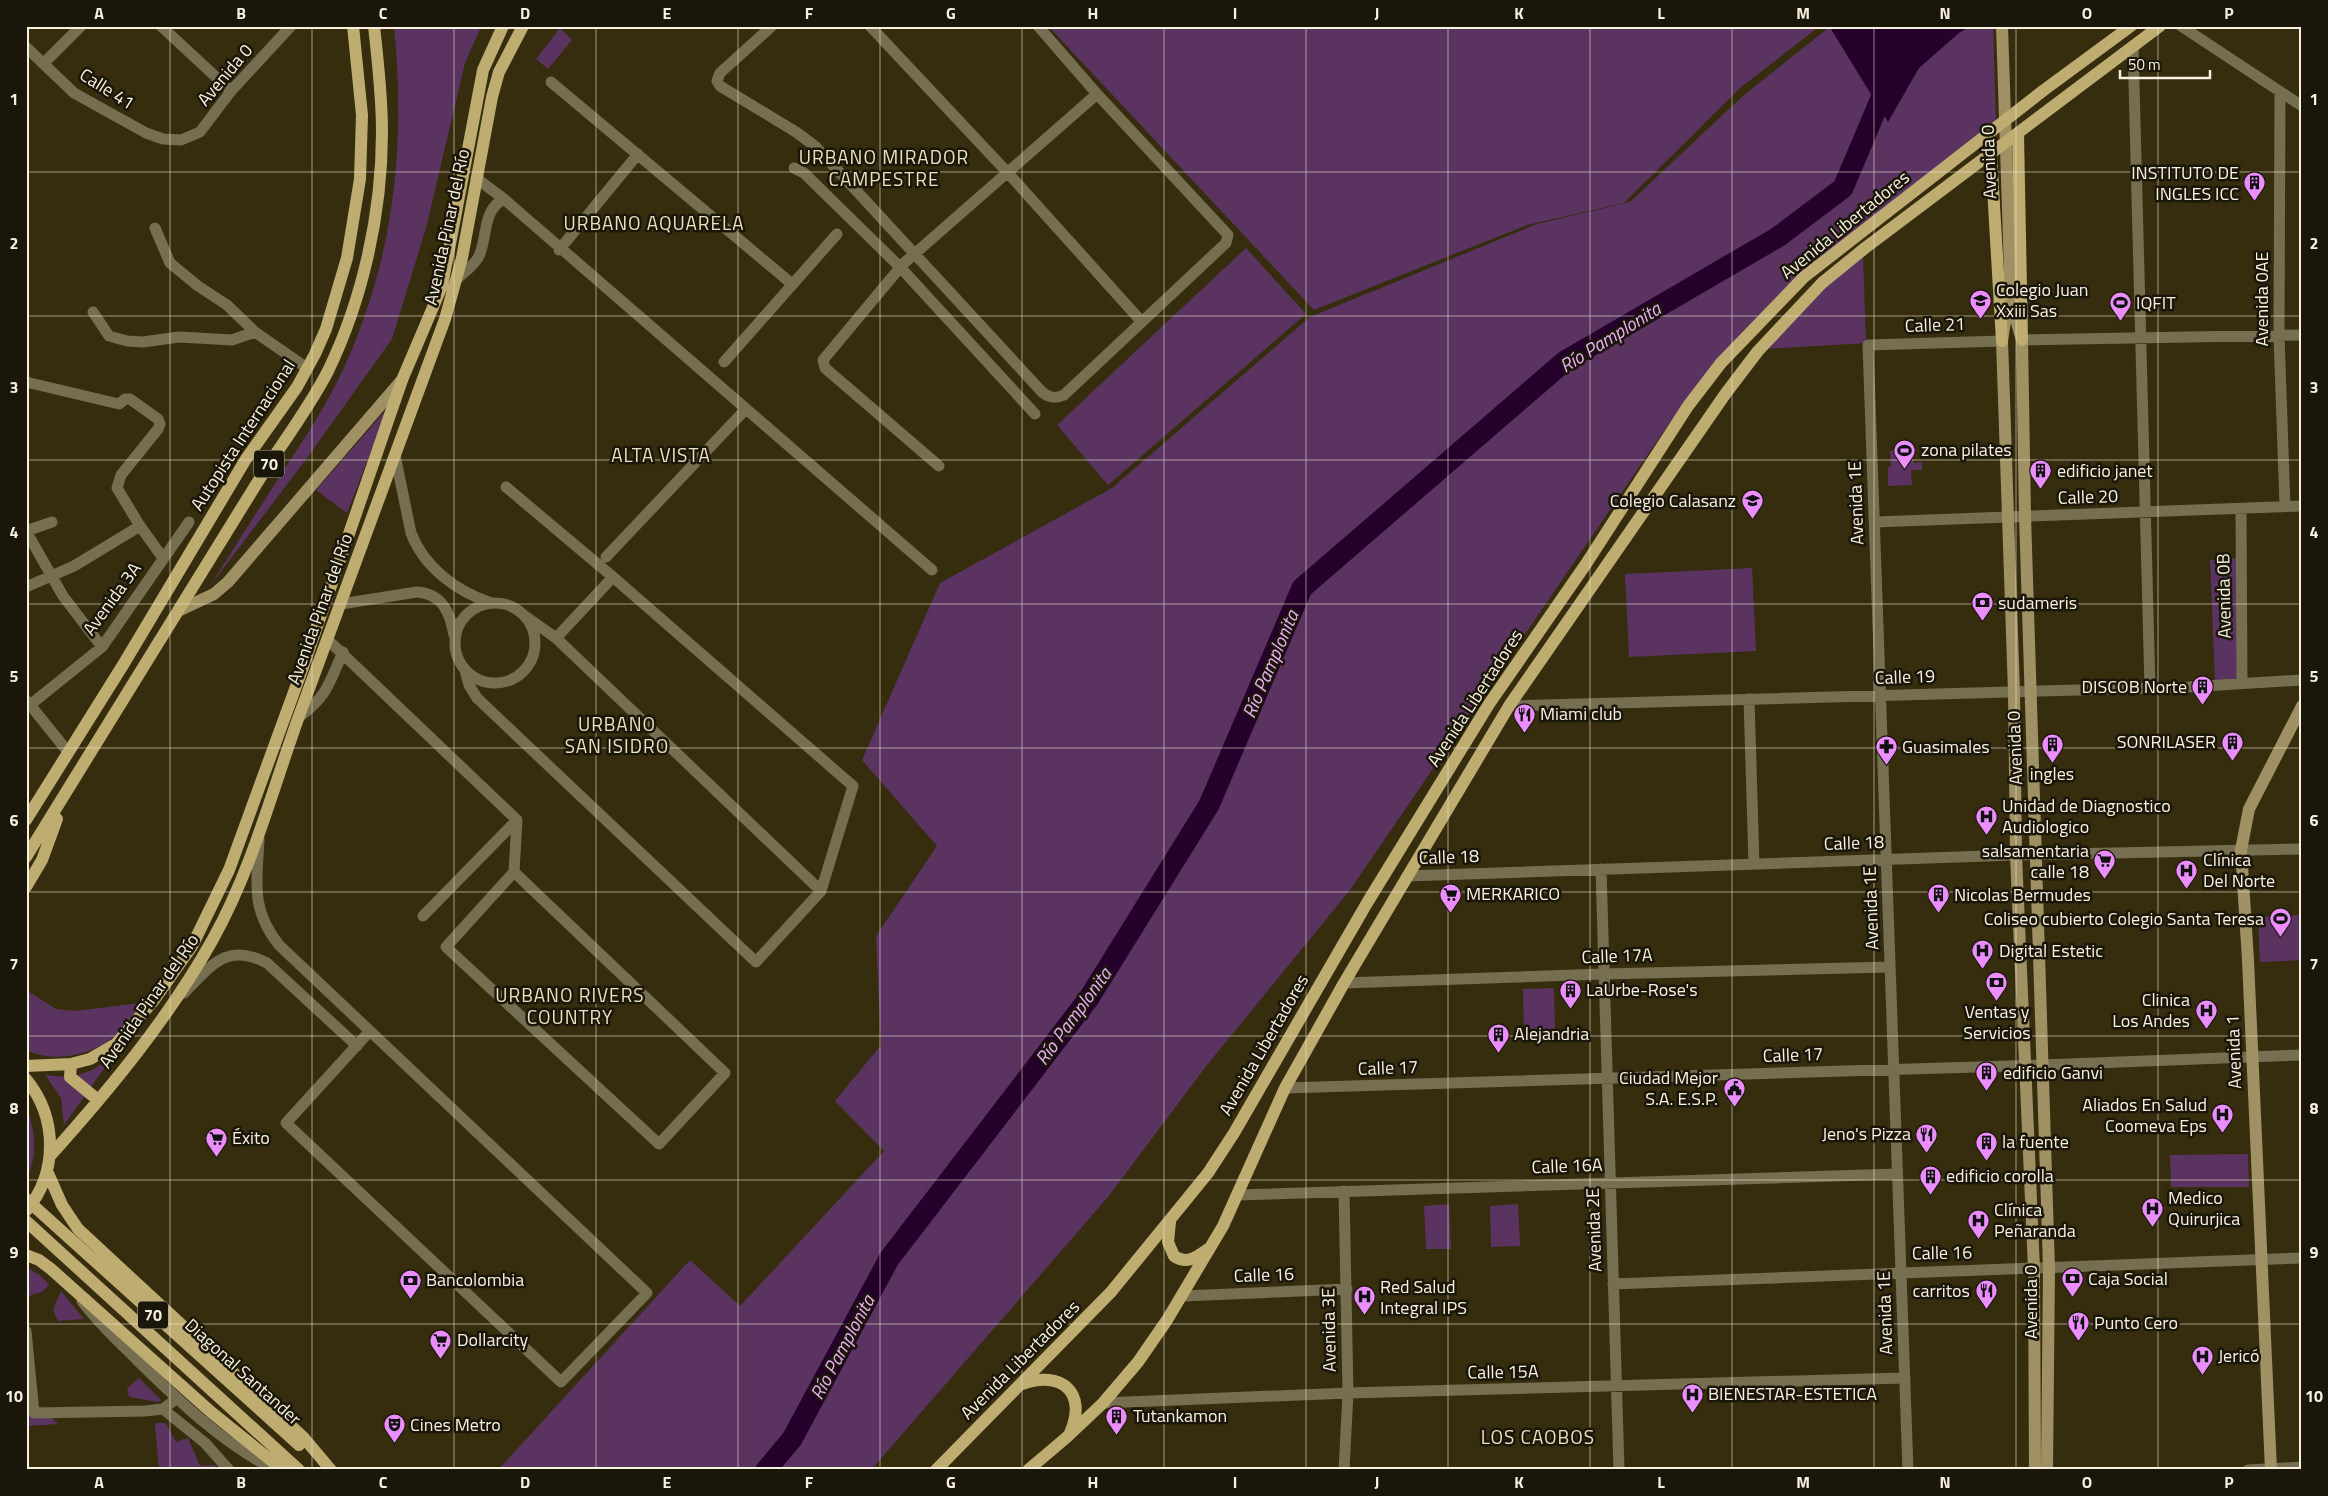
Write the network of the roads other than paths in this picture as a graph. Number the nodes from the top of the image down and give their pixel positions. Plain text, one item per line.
1 (81, 26) edge
2 (161, 26) edge
3 (291, 26) edge
4 (353, 26) edge
5 (374, 26) edge
6 (503, 26) edge
7 (523, 26) edge
8 (772, 26) edge
9 (870, 26) edge
10 (1038, 26) edge
11 (2002, 26) edge
12 (2131, 26) edge
13 (2160, 26) edge
14 (2181, 26) edge
15 (2133, 46) junction
16 (26, 47) edge
17 (44, 63) junction
18 (551, 82) dead end
19 (231, 91) junction
20 (2280, 92) junction
21 (1097, 94) junction
22 (2302, 106) edge
23 (2018, 134) junction
24 (181, 140) joint
25 (638, 154) junction
26 (1991, 154) junction
27 (794, 168) dead end
28 (1008, 173) junction
29 (476, 178) junction
30 (504, 199) junction
31 (155, 228) dead end
32 (838, 234) dead end
33 (559, 250) junction
34 (915, 254) junction
35 (901, 265) junction
36 (457, 279) junction
37 (792, 284) junction
38 (2009, 296) junction
39 (93, 312) dead end
40 (1141, 321) junction
41 (255, 332) junction
42 (2302, 335) edge
43 (2278, 336) junction
44 (2141, 337) junction
45 (2022, 340) junction
46 (2002, 341) junction
47 (1868, 345) joint
48 (724, 362) dead end
49 (307, 368) junction
50 (402, 380) junction
51 (26, 382) edge
52 (746, 409) junction
53 (1035, 414) dead end
54 (395, 455) junction
55 (939, 466) dead end
56 (506, 487) dead end
57 (2285, 506) junction
58 (2302, 506) edge
59 (2241, 509) junction
60 (2146, 512) junction
61 (2025, 516) junction
62 (2008, 517) junction
63 (52, 522) dead end
64 (189, 522) dead end
65 (1875, 522) junction
66 (140, 526) junction
67 (26, 531) edge
68 (606, 557) dead end
69 (163, 558) junction
70 (932, 570) dead end
71 (52, 577) junction
72 (613, 577) junction
73 (26, 587) edge
74 (488, 602) junction
75 (341, 604) junction
76 (180, 610) junction
77 (526, 616) junction
78 (454, 637) junction
79 (556, 638) junction
80 (328, 640) junction
81 (102, 646) junction
82 (343, 652) junction
83 (465, 670) junction
84 (2302, 680) edge
85 (2242, 682) junction
86 (2150, 688) junction
87 (2014, 692) junction
88 (2031, 692) junction
89 (1881, 696) junction
90 (1749, 699) junction
91 (28, 703) edge
92 (1509, 706) junction
93 (2302, 706) edge
94 (299, 717) junction
95 (68, 752) junction
96 (66, 794) junction
97 (28, 815) edge
98 (517, 820) junction
99 (259, 834) junction
100 (2302, 849) edge
101 (2242, 850) junction
102 (2016, 855) junction
103 (2036, 855) junction
104 (26, 858) edge
105 (1886, 860) junction
106 (1754, 864) junction
107 (1601, 869) junction
108 (514, 872) junction
109 (1407, 876) junction
110 (26, 887) edge
111 (821, 891) junction
112 (423, 916) dead end
113 (1890, 967) junction
114 (1604, 974) junction
115 (1344, 983) junction
116 (175, 1001) junction
117 (348, 1012) junction
118 (335, 1025) junction
119 (369, 1032) junction
120 (357, 1046) junction
121 (2302, 1055) edge
122 (2252, 1057) junction
123 (71, 1064) junction
124 (26, 1066) edge
125 (2024, 1066) junction
126 (2042, 1066) junction
127 (1894, 1070) junction
128 (1607, 1078) junction
129 (26, 1079) edge
130 (1284, 1088) junction
131 (98, 1100) junction
132 (50, 1156) junction
133 (47, 1171) junction
134 (1897, 1174) junction
135 (1610, 1182) junction
136 (1344, 1191) junction
137 (1237, 1195) junction
138 (26, 1199) edge
139 (26, 1211) edge
140 (26, 1221) edge
141 (1170, 1222) junction
142 (1212, 1246) junction
143 (26, 1254) edge
144 (2302, 1258) edge
145 (2261, 1260) junction
146 (2034, 1268) junction
147 (2049, 1268) junction
148 (1901, 1272) junction
149 (1613, 1284) junction
150 (72, 1288) junction
151 (1347, 1289) junction
152 (1183, 1296) junction
153 (26, 1331) edge
154 (1904, 1378) junction
155 (1019, 1385) junction
156 (1616, 1386) junction
157 (1348, 1393) junction
158 (176, 1399) junction
159 (1103, 1403) junction
160 (163, 1408) junction
161 (1067, 1437) junction
162 (2302, 1467) edge
163 (2271, 1469) edge
164 (230, 1470) edge
165 (275, 1470) edge
166 (283, 1470) edge
167 (298, 1470) edge
168 (329, 1470) edge
169 (936, 1470) edge
170 (1028, 1470) edge
171 (1344, 1470) edge
172 (1619, 1470) edge
173 (1908, 1470) edge
174 (2035, 1470) edge
175 (2047, 1470) edge
176 (2248, 1470) edge

1 - 17 street
2 - 19 street
3 - 19 street, Avenida 0
4 - 49 main road, Autopista Internacional / 70
5 - 76 main road, Autopista Internacional / 70
6 - 50 main road, Avenida Pinar del Río
7 - 29 main road, Avenida Pinar del Río
8 - 34 street
9 - 28 street
10 - 21 street
11 - 38 street, Avenida 0
12 - 141 main road, Avenida Libertadores
13 - 15 main road, Avenida Libertadores
14 - 20 street
15 - 23 main road, Avenida Libertadores
15 - 44 street
16 - 17 street, Calle 41
17 - 24 street, Calle 41
18 - 25 street
19 - 24 street, Avenida 0
20 - 22 street
20 - 43 street, Avenida 0AE
21 - 28 street
21 - 40 street
23 - 26 main road, Avenida Libertadores
23 - 45 main road
25 - 33 street
25 - 37 street
26 - 46 main road
26 - 92 main road, Avenida Libertadores
27 - 35 street
28 - 34 street
28 - 40 street
29 - 30 street
29 - 36 main road, Avenida Pinar del Río
30 - 33 street
30 - 36 street
31 - 41 street
32 - 37 street
33 - 52 street
34 - 35 street
34 - 40 street
35 - 53 street
35 - 55 street
36 - 54 main road, Avenida Pinar del Río
37 - 48 street
38 - 45 street, Avenida 0
38 - 46 street, Avenida 0
39 - 41 street
41 - 49 street
42 - 43 street
43 - 44 street
43 - 57 street, Avenida 0AE
44 - 45 street
44 - 60 street
45 - 61 street, Avenida 0
46 - 47 street, Calle 21
46 - 62 street, Avenida 0
47 - 65 street, Avenida 1E
49 - 95 main road, Autopista Internacional / 70
50 - 76 street
50 - 123 main road, Avenida Pinar del Río
51 - 66 street
52 - 68 street
52 - 70 street
54 - 74 street
54 - 75 main road, Avenida Pinar del Río
56 - 72 street
57 - 58 street, Calle 20
57 - 59 street, Calle 20
59 - 60 street, Calle 20
59 - 85 street, Avenida 0B
60 - 61 street, Calle 20
60 - 86 street
61 - 62 street, Calle 20
61 - 88 street, Avenida 0
62 - 65 street, Calle 20
62 - 87 street, Avenida 0
63 - 67 street
64 - 69 street, Avenida 3A
65 - 89 street, Avenida 1E
66 - 69 street
66 - 71 street
67 - 71 street
69 - 81 street, Avenida 3A
71 - 73 street
71 - 81 street
72 - 79 street
72 - 111 street
74 - 77 street
74 - 78 street
75 - 78 street
75 - 80 main road, Avenida Pinar del Río
76 - 96 main road, Autopista Internacional / 70
77 - 79 street
77 - 83 street
78 - 83 street
79 - 111 street
80 - 82 street
80 - 94 main road, Avenida Pinar del Río
81 - 91 street, Avenida 3A
82 - 94 street
82 - 98 street
83 - 111 street
84 - 85 street, Calle 19
85 - 86 street, Calle 19
86 - 88 street, Calle 19
87 - 88 street, Calle 19
87 - 89 street, Calle 19
87 - 102 street, Avenida 0
88 - 103 street, Avenida 0
89 - 90 street, Calle 19
89 - 105 street, Avenida 1E
90 - 92 street, Calle 19
90 - 106 street
91 - 95 street
92 - 109 main road, Avenida Libertadores
93 - 101 street, Avenida 1
94 - 99 main road, Avenida Pinar del Río
95 - 97 main road, Autopista Internacional / 70
96 - 104 main road, Autopista Internacional / 70
96 - 110 main road, Autopista Internacional
98 - 108 street
98 - 112 street
99 - 116 main road, Avenida Pinar del Río
99 - 117 street
100 - 101 street, Calle 18
101 - 103 street, Calle 18
101 - 122 street, Avenida 1
102 - 103 street, Calle 18
102 - 105 street, Calle 18
102 - 125 street, Avenida 0
103 - 126 street, Avenida 0
105 - 106 street, Calle 18
105 - 113 street, Avenida 1E
106 - 107 street, Calle 18
107 - 109 street, Calle 18
107 - 114 street, Avenida 2E
108 - 108 street
109 - 115 main road, Avenida Libertadores
113 - 114 street, Calle 17A
113 - 127 street, Avenida 1E
114 - 115 street, Calle 17A
114 - 128 street, Avenida 2E
115 - 130 main road, Avenida Libertadores
116 - 118 street
116 - 131 main road, Avenida Pinar del Río
117 - 118 street
117 - 119 street
118 - 120 street
119 - 120 street
119 - 120 street
121 - 122 street, Calle 17
122 - 126 street, Calle 17
122 - 145 street, Avenida 1
123 - 124 main road, Avenida Pinar del Río
123 - 131 main road
125 - 126 street, Calle 17
125 - 127 street, Calle 17
125 - 146 street, Avenida 0
126 - 147 street, Avenida 0
127 - 128 street, Calle 17
127 - 134 street, Avenida 1E
128 - 130 street, Calle 17
128 - 135 street, Avenida 2E
129 - 132 main road
130 - 137 main road, Avenida Libertadores
131 - 132 main road, Avenida Pinar del Río
132 - 133 main road
133 - 139 main road
133 - 168 main road
134 - 135 street, Calle 16A
134 - 148 street, Avenida 1E
135 - 136 street, Calle 16A
135 - 149 street, Avenida 2E
136 - 137 street, Calle 16A
136 - 151 street, Avenida 3E
137 - 142 main road, Avenida Libertadores
138 - 168 main road, Diagonal Santander / 70
140 - 167 main road, Diagonal Santander / 70
141 - 142 main road
141 - 155 main road, Avenida Libertadores
142 - 152 main road, Avenida Libertadores
143 - 150 main road
144 - 145 street, Calle 16
145 - 147 street, Calle 16
145 - 163 street, Avenida 1
146 - 147 street, Calle 16
146 - 148 street, Calle 16
146 - 174 street, Avenida 0
147 - 175 street, Avenida 0
148 - 149 street, Calle 16
148 - 154 street, Avenida 1E
149 - 156 street, Avenida 2E
150 - 158 street
150 - 166 main road
151 - 152 street, Calle 16
151 - 157 street, Avenida 3E
152 - 159 main road, Avenida Libertadores
153 - 160 street
154 - 156 street, Calle 15A
154 - 173 street, Avenida 1E
155 - 161 main road
155 - 169 main road, Avenida Libertadores
156 - 157 street, Calle 15A
156 - 172 street, Avenida 2E
157 - 159 street, Calle 15A
157 - 171 street, Avenida 3E
158 - 160 street
158 - 165 street
159 - 161 main road, Avenida Libertadores
160 - 164 street
161 - 170 main road, Avenida Libertadores
162 - 163 street
163 - 176 street

